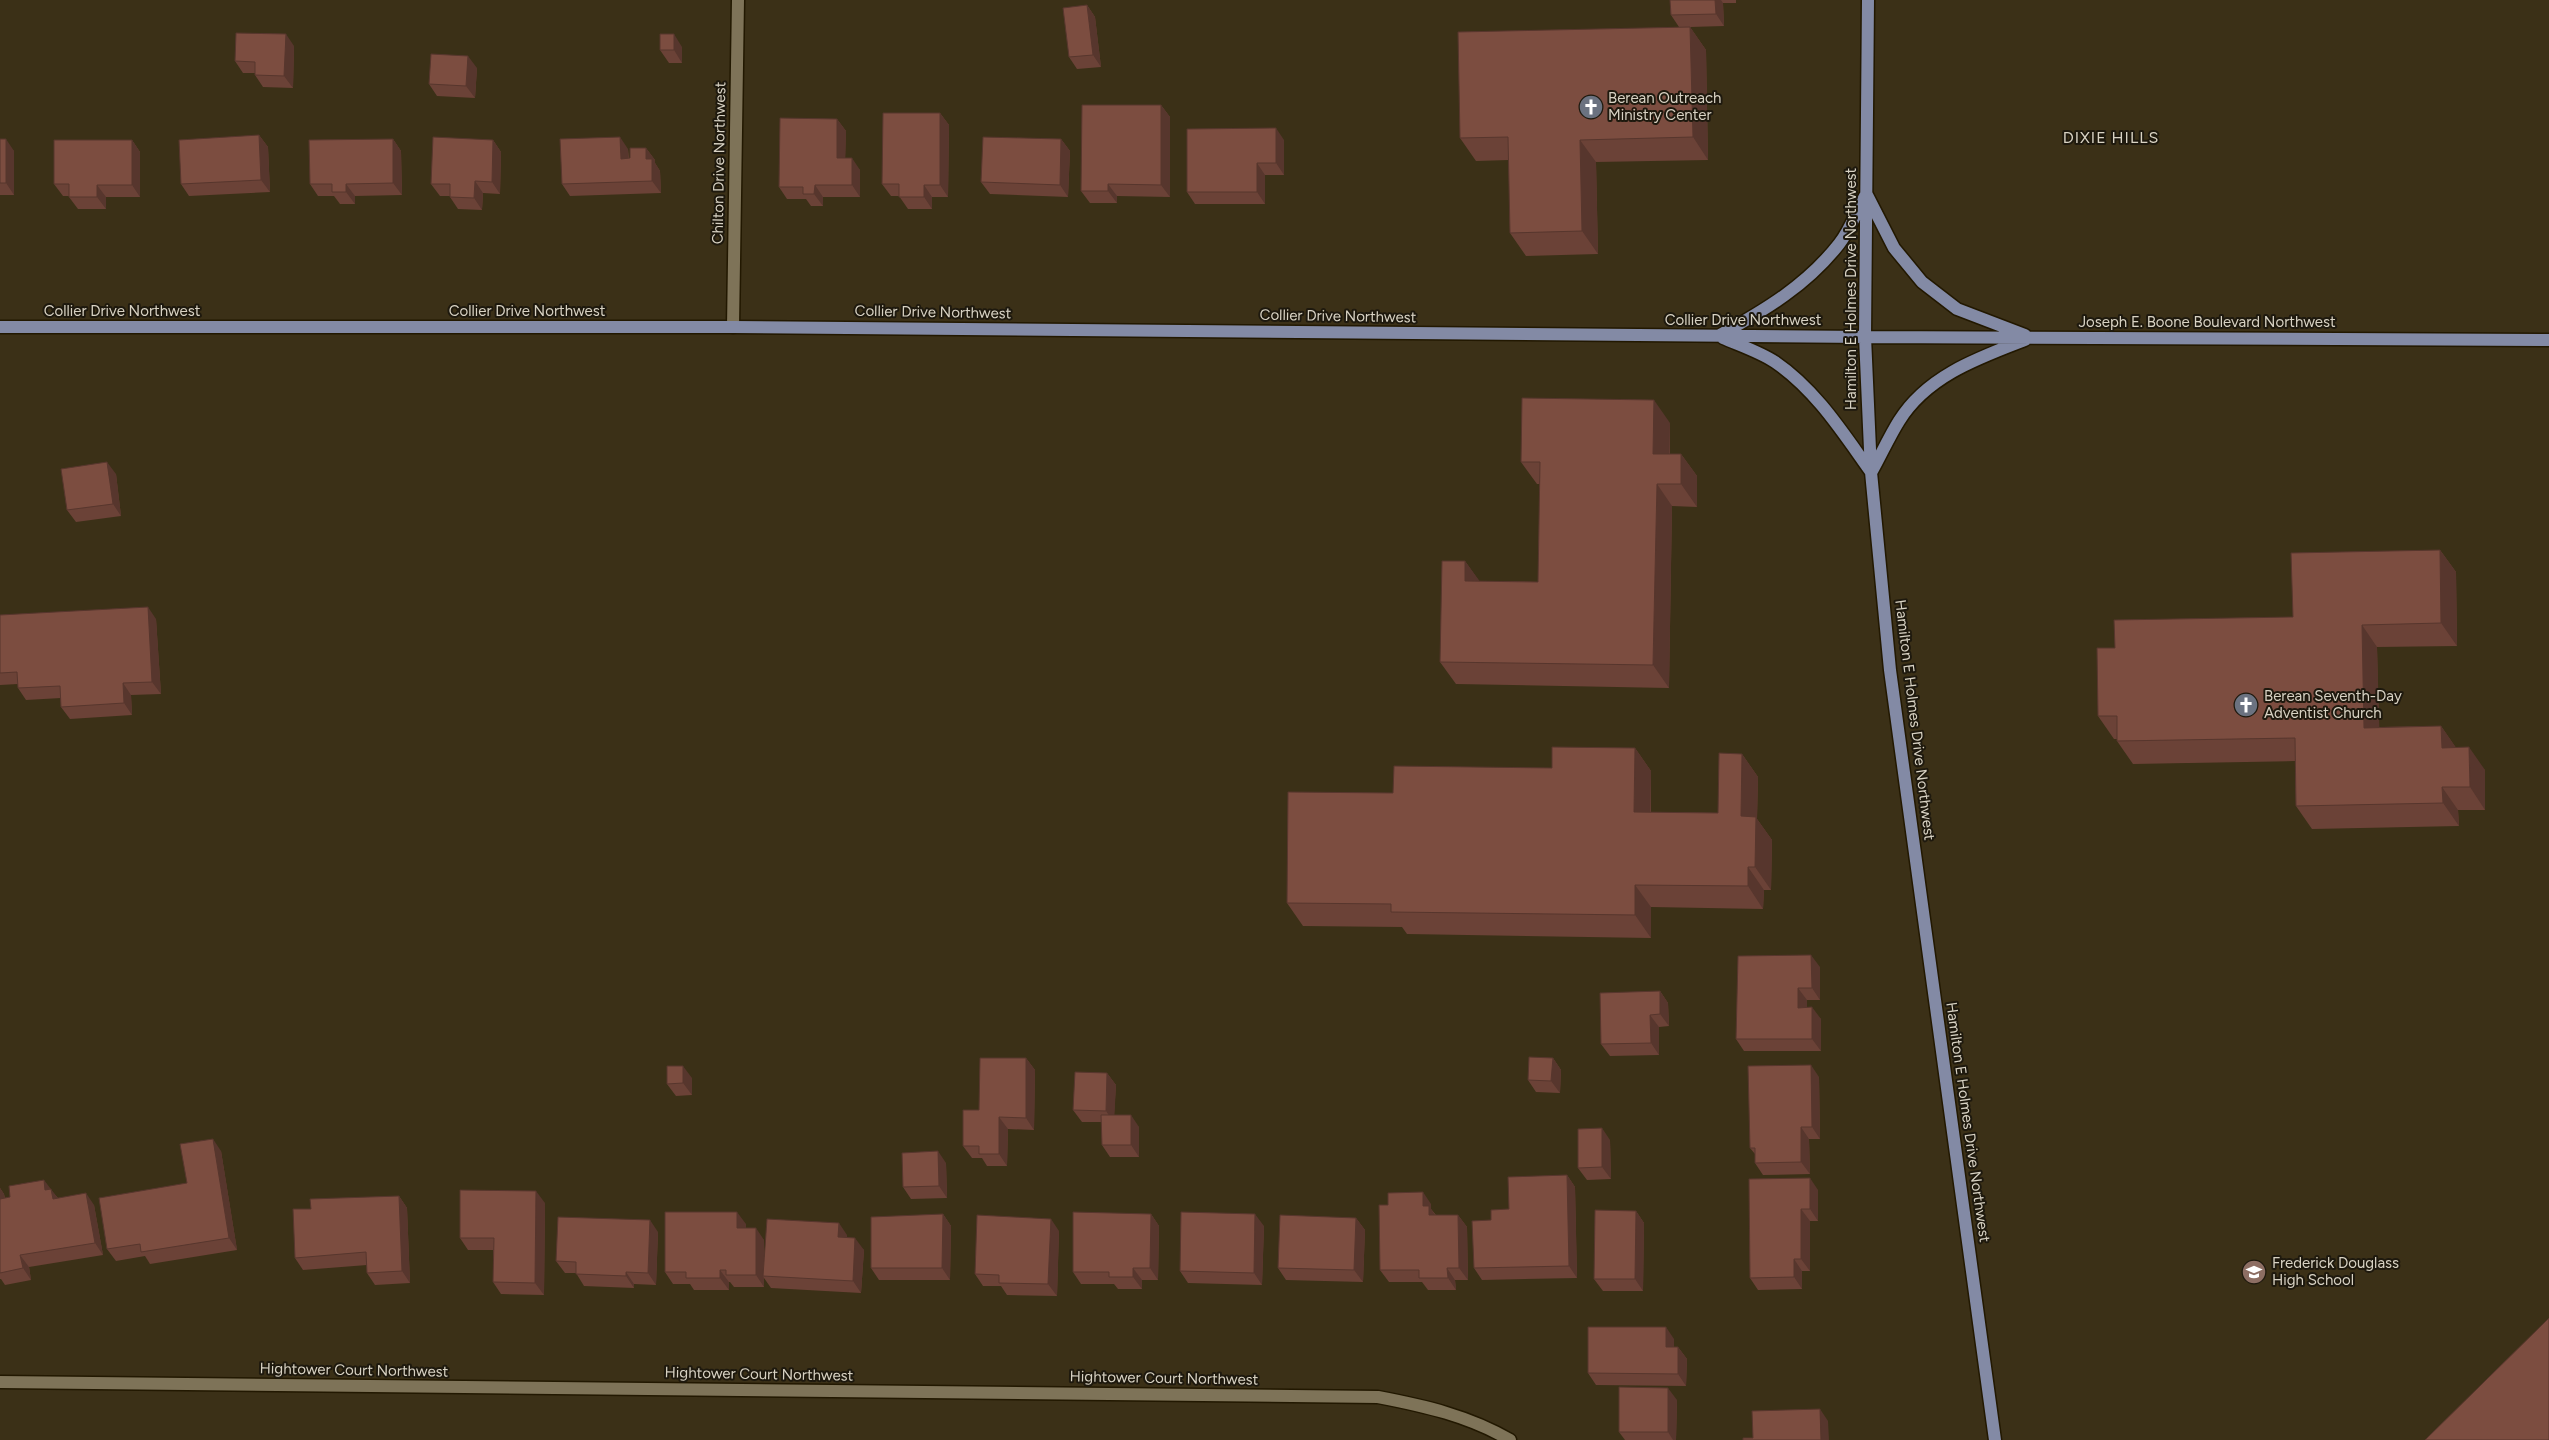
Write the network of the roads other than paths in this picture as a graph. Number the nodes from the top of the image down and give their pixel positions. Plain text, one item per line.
1 (738, 0) edge
2 (1868, 0) edge
3 (1866, 194) junction
4 (0, 327) edge
5 (733, 327) junction
6 (1718, 336) junction
7 (1865, 337) junction
8 (2032, 338) junction
9 (2549, 340) edge
10 (1872, 472) junction
11 (0, 1382) edge
12 (1510, 1440) edge
13 (1995, 1440) edge

1 - 5 street, Chilton Drive Northwest
2 - 3 main road, Hamilton E Holmes Drive Northwest
3 - 6 main road
3 - 7 main road, Hamilton E Holmes Drive Northwest
3 - 8 main road
4 - 5 main road, Collier Drive Northwest
5 - 6 main road, Collier Drive Northwest
6 - 7 main road, Collier Drive Northwest
6 - 10 main road
7 - 8 main road, Joseph E. Boone Boulevard Northwest
7 - 10 main road, Hamilton E Holmes Drive Northwest
8 - 9 main road, Joseph E. Boone Boulevard Northwest
8 - 10 main road
10 - 13 main road, Hamilton E Holmes Drive Northwest
11 - 12 street, Hightower Court Northwest

